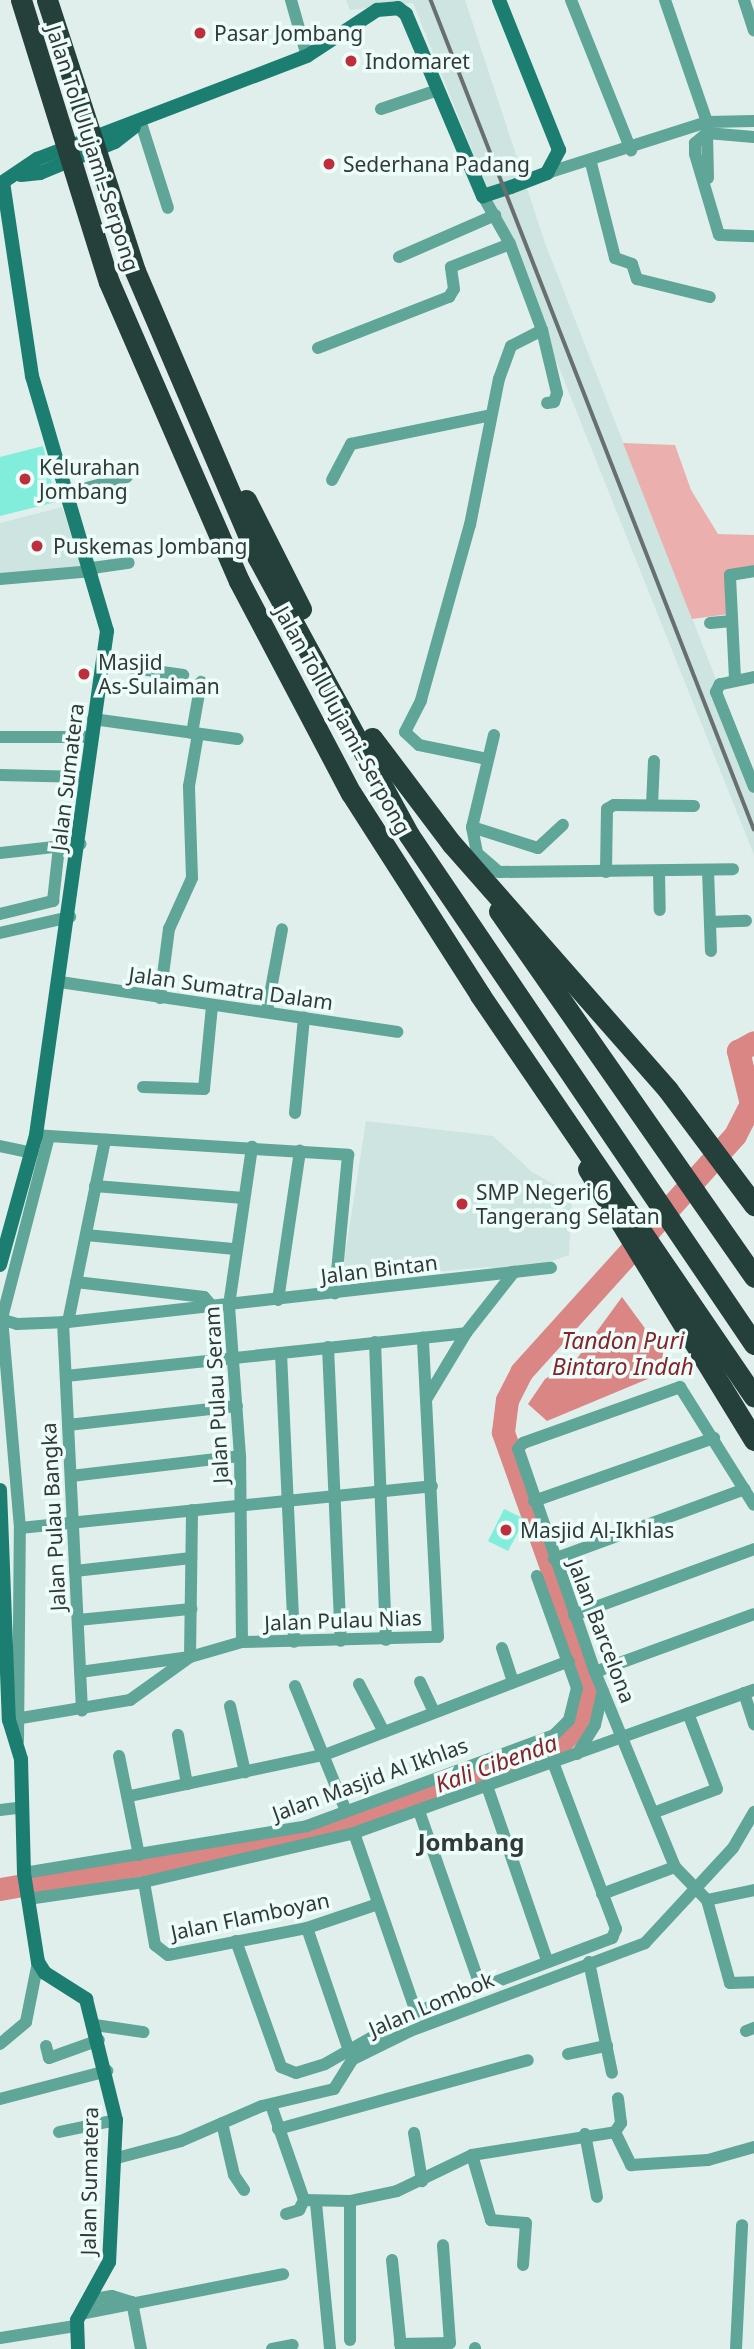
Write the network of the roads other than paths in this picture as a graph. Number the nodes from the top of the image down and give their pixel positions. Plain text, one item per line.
1 (21, 0) edge
2 (47, 0) edge
3 (292, 0) edge
4 (499, 0) edge
5 (665, 0) edge
6 (744, 0) edge
7 (574, 1) edge
8 (754, 30) edge
9 (307, 56) junction
10 (438, 90) junction
11 (381, 109) dead end
12 (754, 121) edge
13 (138, 124) junction
14 (707, 128) junction
15 (754, 137) edge
16 (631, 150) junction
17 (591, 163) junction
18 (547, 173) junction
19 (1, 181) edge
20 (482, 196) junction
21 (168, 208) dead end
22 (495, 215) junction
23 (754, 236) edge
24 (510, 244) junction
25 (399, 257) dead end
26 (710, 296) dead end
27 (542, 330) junction
28 (163, 336) junction
29 (318, 348) dead end
30 (547, 403) dead end
31 (491, 415) junction
32 (127, 477) dead end
33 (332, 480) dead end
34 (65, 494) junction
35 (129, 563) dead end
36 (93, 570) junction
37 (754, 571) edge
38 (0, 579) edge
39 (732, 621) junction
40 (710, 623) dead end
41 (106, 664) junction
42 (183, 675) dead end
43 (754, 677) edge
44 (735, 679) junction
45 (201, 682) dead end
46 (93, 719) junction
47 (195, 734) junction
48 (494, 735) dead end
49 (0, 737) edge
50 (90, 737) junction
51 (238, 739) dead end
52 (487, 759) junction
53 (654, 761) dead end
54 (0, 775) edge
55 (86, 777) junction
56 (754, 787) edge
57 (652, 805) junction
58 (694, 806) dead end
59 (563, 825) dead end
60 (472, 827) junction
61 (452, 844) junction
62 (80, 845) junction
63 (59, 846) junction
64 (0, 853) edge
65 (733, 869) dead end
66 (708, 870) junction
67 (659, 871) junction
68 (606, 872) junction
69 (660, 910) dead end
70 (0, 914) edge
71 (70, 917) junction
72 (710, 922) junction
73 (746, 922) dead end
74 (282, 929) dead end
75 (0, 933) edge
76 (711, 951) dead end
77 (60, 982) junction
78 (160, 998) junction
79 (212, 1006) junction
80 (267, 1011) junction
81 (304, 1017) junction
82 (397, 1032) dead end
83 (143, 1087) dead end
84 (295, 1113) dead end
85 (42, 1135) junction
86 (104, 1140) junction
87 (0, 1146) edge
88 (252, 1147) junction
89 (300, 1151) junction
90 (32, 1153) junction
91 (95, 1186) junction
92 (611, 1194) junction
93 (244, 1198) junction
94 (754, 1205) edge
95 (86, 1235) junction
96 (235, 1249) junction
97 (0, 1265) edge
98 (551, 1268) dead end
99 (514, 1272) junction
100 (754, 1277) edge
101 (76, 1282) junction
102 (335, 1293) junction
103 (278, 1300) junction
104 (229, 1305) junction
105 (212, 1306) junction
106 (1, 1319) edge
107 (66, 1322) junction
108 (17, 1324) junction
109 (466, 1333) junction
110 (2, 1334) edge
111 (423, 1337) junction
112 (375, 1342) junction
113 (754, 1344) edge
114 (328, 1347) junction
115 (281, 1353) junction
116 (233, 1357) junction
117 (66, 1376) junction
118 (754, 1396) edge
119 (427, 1398) junction
120 (237, 1406) junction
121 (68, 1425) junction
122 (713, 1438) junction
123 (754, 1440) edge
124 (240, 1455) junction
125 (71, 1476) junction
126 (432, 1486) junction
127 (744, 1489) junction
128 (0, 1490) edge
129 (383, 1491) junction
130 (338, 1495) junction
131 (290, 1500) junction
132 (534, 1501) junction
133 (242, 1505) junction
134 (754, 1505) edge
135 (192, 1510) junction
136 (73, 1523) junction
137 (20, 1528) junction
138 (754, 1549) edge
139 (191, 1558) junction
140 (554, 1559) junction
141 (75, 1571) junction
142 (537, 1576) dead end
143 (191, 1609) junction
144 (754, 1614) edge
145 (574, 1615) junction
146 (78, 1620) junction
147 (387, 1640) junction
148 (341, 1641) junction
149 (242, 1642) junction
150 (294, 1642) junction
151 (502, 1648) dead end
152 (190, 1657) junction
153 (569, 1661) junction
154 (80, 1672) junction
155 (595, 1672) junction
156 (421, 1682) dead end
157 (513, 1682) junction
158 (359, 1684) dead end
159 (295, 1686) dead end
160 (603, 1690) junction
161 (749, 1691) edge
162 (230, 1706) dead end
163 (433, 1710) junction
164 (82, 1711) junction
165 (688, 1713) junction
166 (15, 1719) junction
167 (754, 1724) edge
168 (384, 1732) junction
169 (178, 1735) dead end
170 (623, 1738) junction
171 (327, 1754) junction
172 (576, 1754) junction
173 (119, 1756) dead end
174 (553, 1762) junction
175 (245, 1772) junction
176 (187, 1784) junction
177 (487, 1786) junction
178 (130, 1796) junction
179 (23, 1807) junction
180 (0, 1810) edge
181 (346, 1811) junction
182 (419, 1811) junction
183 (754, 1812) edge
184 (653, 1813) junction
185 (354, 1833) junction
186 (138, 1856) junction
187 (675, 1867) junction
188 (24, 1876) junction
189 (144, 1882) junction
190 (694, 1888) junction
191 (754, 1890) edge
192 (601, 1894) junction
193 (27, 1897) junction
194 (707, 1900) junction
195 (379, 1904) junction
196 (307, 1928) junction
197 (236, 1941) junction
198 (547, 1960) junction
199 (38, 1962) junction
200 (589, 1962) junction
201 (754, 1982) edge
202 (480, 1985) junction
203 (416, 2012) junction
204 (95, 2025) junction
205 (142, 2032) dead end
206 (99, 2040) junction
207 (0, 2044) edge
208 (46, 2046) dead end
209 (607, 2046) junction
210 (349, 2051) junction
211 (568, 2054) dead end
212 (528, 2060) dead end
213 (107, 2071) junction
214 (612, 2073) dead end
215 (618, 2098) dead end
216 (0, 2099) edge
217 (271, 2105) junction
218 (116, 2120) junction
219 (222, 2123) junction
220 (278, 2129) junction
221 (59, 2132) dead end
222 (615, 2132) junction
223 (414, 2133) dead end
224 (585, 2134) junction
225 (754, 2147) edge
226 (472, 2155) junction
227 (113, 2159) junction
228 (422, 2182) junction
229 (244, 2190) dead end
230 (597, 2197) dead end
231 (350, 2201) junction
232 (310, 2202) junction
233 (286, 2214) dead end
234 (742, 2225) dead end
235 (443, 2245) dead end
236 (392, 2260) dead end
237 (523, 2265) dead end
238 (283, 2274) dead end
239 (89, 2300) junction
240 (132, 2302) junction
241 (77, 2320) junction
242 (0, 2338) edge
243 (350, 2340) dead end
244 (293, 2345) dead end
245 (421, 2346) edge
246 (401, 2347) edge
247 (78, 2349) edge
248 (141, 2349) edge
249 (272, 2349) edge
250 (330, 2349) edge
251 (736, 2349) edge

1 - 92 highway, Jalan Tol Ulujami–Serpong
2 - 28 highway, Jalan Tol Ulujami–Serpong
3 - 9 street
4 - 18 street
5 - 14 street
6 - 8 street
7 - 16 street
9 - 10 street
9 - 13 street
10 - 11 street
10 - 20 street
12 - 14 street
13 - 19 street
13 - 21 street
14 - 15 street
14 - 16 street
14 - 23 street
16 - 17 street
17 - 18 street
17 - 26 street
18 - 20 street
19 - 34 street, Jalan Sumatera
20 - 22 street
22 - 24 street
22 - 25 street
24 - 27 street
24 - 29 street
27 - 30 street
27 - 31 street
28 - 61 highway
28 - 113 highway, Jalan Tol Ulujami–Serpong
31 - 33 street
31 - 52 street
32 - 34 street
34 - 36 street, Jalan Sumatera
35 - 36 street
36 - 38 street
36 - 41 street, Jalan Sumatera
37 - 39 street
39 - 40 street
39 - 44 street
41 - 42 street
41 - 46 street, Jalan Sumatera
43 - 44 street
44 - 56 street
45 - 47 street
46 - 47 street
46 - 50 street, Jalan Sumatera
47 - 51 street
47 - 78 street
48 - 52 street
49 - 50 street
50 - 55 street, Jalan Sumatera
52 - 60 street
53 - 57 street
54 - 55 street
55 - 62 street, Jalan Sumatera
57 - 58 street
57 - 68 street
59 - 60 street
60 - 68 street
61 - 94 highway
61 - 100 highway
62 - 63 street
62 - 71 street, Jalan Sumatera
63 - 64 street
63 - 70 street
65 - 66 street
66 - 67 street
66 - 72 street
67 - 68 street
67 - 69 street
71 - 75 street
71 - 77 street, Jalan Sumatera
72 - 73 street
72 - 76 street
74 - 80 street
77 - 78 street, Jalan Sumatra Dalam
77 - 85 street, Jalan Sumatera
78 - 79 street, Jalan Sumatra Dalam
79 - 80 street, Jalan Sumatra Dalam
79 - 83 street
80 - 81 street, Jalan Sumatra Dalam
81 - 82 street, Jalan Sumatra Dalam
81 - 84 street
85 - 86 street
85 - 90 street, Jalan Sumatera
85 - 106 street, Jalan Sumatera
86 - 88 street
86 - 91 street, Jalan Pulau Bangka
87 - 90 street
88 - 89 street
88 - 93 street, Jalan Pulau Seram
89 - 102 street
89 - 103 street
90 - 97 street, Jalan Sumatera
91 - 93 street
91 - 95 street, Jalan Pulau Bangka
92 - 118 highway, Jalan Tol Ulujami–Serpong
92 - 123 highway
93 - 96 street, Jalan Pulau Seram
95 - 96 street
95 - 101 street, Jalan Pulau Bangka
96 - 104 street, Jalan Pulau Seram
98 - 99 street, Jalan Bintan
99 - 102 street, Jalan Bintan
99 - 109 street
101 - 105 street, Jalan Bintan
101 - 107 street, Jalan Pulau Bangka
102 - 103 street, Jalan Bintan
103 - 104 street, Jalan Bintan
104 - 105 street, Jalan Bintan
104 - 116 street, Jalan Pulau Seram
105 - 107 street, Jalan Bintan
106 - 108 street, Jalan Bintan
106 - 110 street, Jalan Sumatera
107 - 108 street, Jalan Bintan
107 - 117 street, Jalan Pulau Bangka
108 - 110 street
109 - 111 street
109 - 119 street
110 - 137 street, Jalan Sumatera
111 - 112 street
111 - 119 street, Jalan Pulau Nias
112 - 114 street
112 - 129 street
114 - 115 street
114 - 130 street
115 - 116 street
115 - 131 street
116 - 117 street
116 - 120 street, Jalan Pulau Seram
117 - 121 street, Jalan Pulau Bangka
119 - 126 street, Jalan Pulau Nias
120 - 121 street
120 - 124 street, Jalan Pulau Seram
121 - 125 street, Jalan Pulau Bangka
122 - 127 street
122 - 132 street
122 - 132 street, Jalan Barcelona
124 - 125 street
124 - 133 street, Jalan Pulau Seram
125 - 136 street, Jalan Pulau Bangka
126 - 129 street
126 - 147 street, Jalan Pulau Nias
127 - 134 street
127 - 140 street
128 - 166 street, Jalan Sumatera
129 - 130 street
129 - 147 street
130 - 131 street
130 - 148 street
131 - 133 street
131 - 150 street
132 - 140 street, Jalan Barcelona
133 - 135 street
133 - 149 street, Jalan Pulau Seram
135 - 136 street
135 - 139 street
136 - 137 street
136 - 141 street, Jalan Pulau Bangka
137 - 166 street, Jalan Sumatera
138 - 145 street
139 - 141 street
139 - 143 street
140 - 145 street, Jalan Barcelona
141 - 146 street, Jalan Pulau Bangka
142 - 153 street, Jalan Masjid Al Ikhlas
143 - 146 street
143 - 152 street
144 - 155 street
145 - 155 street, Jalan Barcelona
146 - 154 street, Jalan Pulau Bangka
147 - 148 street, Jalan Pulau Nias
148 - 150 street, Jalan Pulau Nias
149 - 150 street, Jalan Pulau Nias
149 - 152 street, Jalan Pulau Nias
151 - 157 street
152 - 154 street
152 - 164 street, Jalan Pulau Nias
153 - 157 street
153 - 181 street, Jalan Masjid Al Ikhlas
154 - 164 street, Jalan Pulau Bangka
155 - 160 street, Jalan Barcelona
156 - 163 street
157 - 163 street
158 - 168 street
159 - 171 street
160 - 170 street, Jalan Barcelona
160 - 172 street
161 - 165 street
161 - 167 street
162 - 175 street
163 - 168 street
164 - 166 street, Jalan Pulau Nias
165 - 170 street
165 - 184 street
166 - 179 street, Jalan Sumatera
168 - 171 street
169 - 176 street
170 - 172 street
170 - 184 street, Jalan Barcelona
171 - 175 street
171 - 181 street
172 - 174 street
173 - 178 street
174 - 177 street
174 - 192 street
175 - 176 street
176 - 178 street
177 - 182 street
177 - 198 street
178 - 186 street
179 - 180 street
179 - 188 street, Jalan Sumatera
181 - 186 street, Jalan Masjid Al Ikhlas
182 - 185 street
182 - 202 street
183 - 190 street, Jalan Lombok
184 - 187 street, Jalan Barcelona
185 - 189 street
185 - 195 street
186 - 188 street, Jalan Masjid Al Ikhlas
187 - 190 street, Jalan Barcelona
187 - 192 street
188 - 193 street, Jalan Sumatera
189 - 193 street
189 - 197 street, Jalan Flamboyan
190 - 194 street, Jalan Barcelona
190 - 200 street, Jalan Lombok
191 - 194 street
192 - 198 street
193 - 199 street, Jalan Sumatera
194 - 201 street
195 - 196 street, Jalan Flamboyan
195 - 203 street
196 - 197 street, Jalan Flamboyan
196 - 210 street
197 - 210 street
198 - 202 street
199 - 204 street, Jalan Sumatera
199 - 207 street
200 - 209 street
200 - 217 street, Jalan Lombok
202 - 203 street
203 - 210 street
204 - 205 street
204 - 206 street, Jalan Sumatera
206 - 208 street
206 - 213 street, Jalan Sumatera
209 - 211 street
209 - 214 street
212 - 220 street
213 - 216 street
213 - 218 street, Jalan Sumatera
215 - 222 street
217 - 219 street, Jalan Lombok
217 - 220 street
218 - 221 street
218 - 227 street, Jalan Sumatera
219 - 227 street, Jalan Lombok
219 - 229 street
220 - 232 street
222 - 224 street
222 - 225 street
223 - 228 street
224 - 226 street
224 - 230 street
226 - 228 street
226 - 237 street
227 - 239 street, Jalan Sumatera
228 - 231 street
231 - 232 street
231 - 243 street
232 - 233 street
232 - 250 street
234 - 251 street
235 - 245 street
236 - 246 street
238 - 240 street
239 - 240 street
239 - 241 street, Jalan Sumatera
240 - 241 street
240 - 248 street
241 - 242 street
241 - 247 street
244 - 249 street
245 - 246 street

